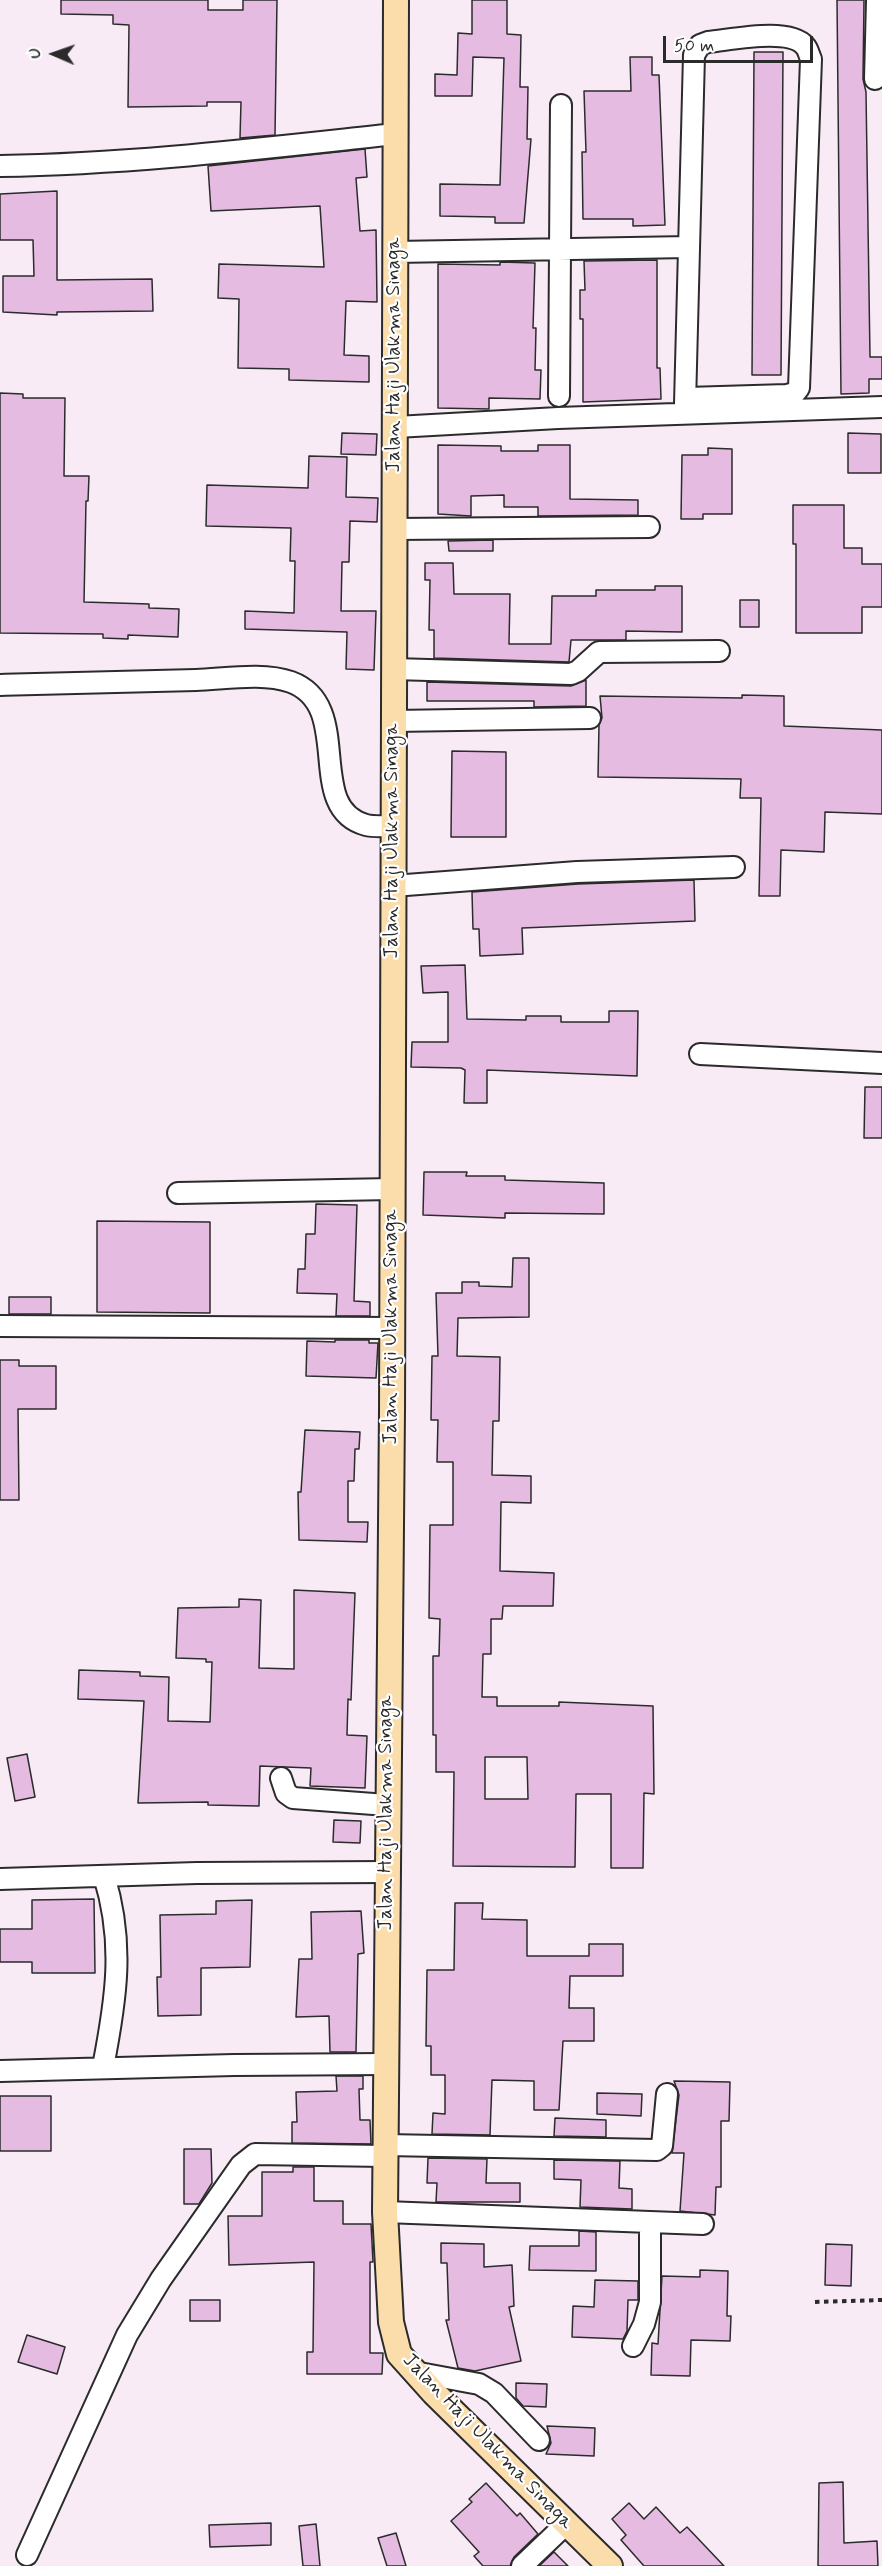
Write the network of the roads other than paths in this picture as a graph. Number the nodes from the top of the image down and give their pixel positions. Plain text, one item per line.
1 (396, 0) edge
2 (877, 0) edge
3 (875, 79) dead end
4 (561, 105) dead end
5 (396, 134) junction
6 (0, 166) edge
7 (689, 247) junction
8 (561, 249) junction
9 (395, 252) junction
10 (559, 396) dead end
11 (882, 407) edge
12 (396, 427) junction
13 (650, 527) dead end
14 (394, 529) junction
15 (719, 651) dead end
16 (393, 669) junction
17 (0, 685) edge
18 (590, 718) dead end
19 (393, 722) junction
20 (393, 826) junction
21 (734, 867) dead end
22 (393, 886) junction
23 (700, 1054) dead end
24 (882, 1063) edge
25 (392, 1189) junction
26 (178, 1193) dead end
27 (0, 1326) edge
28 (391, 1328) junction
29 (281, 1778) dead end
30 (387, 1805) junction
31 (387, 1872) junction
32 (104, 1876) junction
33 (0, 1879) edge
34 (386, 2064) junction
35 (103, 2067) junction
36 (0, 2071) edge
37 (667, 2094) dead end
38 (385, 2151) junction
39 (385, 2212) junction
40 (650, 2222) junction
41 (703, 2224) dead end
42 (633, 2346) dead end
43 (414, 2372) junction
44 (539, 2440) dead end
45 (566, 2525) junction
46 (27, 2555) dead end
47 (522, 2566) edge
48 (610, 2566) edge

1 - 5 main road, Jalan Haji Ulakma Sinaga
2 - 3 street
4 - 8 street
5 - 6 street
5 - 9 main road, Jalan Haji Ulakma Sinaga
7 - 7 street
7 - 8 street
8 - 9 street
8 - 10 street
9 - 12 main road, Jalan Haji Ulakma Sinaga
11 - 12 street
12 - 14 main road, Jalan Haji Ulakma Sinaga
13 - 14 street
14 - 16 main road, Jalan Haji Ulakma Sinaga
15 - 16 street
16 - 19 main road, Jalan Haji Ulakma Sinaga
17 - 20 street
18 - 19 street
19 - 20 main road, Jalan Haji Ulakma Sinaga
20 - 22 main road, Jalan Haji Ulakma Sinaga
21 - 22 street
22 - 25 main road, Jalan Haji Ulakma Sinaga
23 - 24 street
25 - 26 street
25 - 28 main road, Jalan Haji Ulakma Sinaga
27 - 28 street
28 - 30 main road, Jalan Haji Ulakma Sinaga
29 - 30 street
30 - 31 main road, Jalan Haji Ulakma Sinaga
31 - 32 street
31 - 34 main road, Jalan Haji Ulakma Sinaga
32 - 33 street
32 - 35 street
34 - 35 street
34 - 38 main road, Jalan Haji Ulakma Sinaga
35 - 36 street
37 - 38 street
38 - 39 main road, Jalan Haji Ulakma Sinaga
38 - 46 street
39 - 40 street
39 - 43 main road, Jalan Haji Ulakma Sinaga
40 - 41 street
40 - 42 street
43 - 44 street
43 - 45 main road, Jalan Haji Ulakma Sinaga
45 - 47 street
45 - 48 main road, Jalan Haji Ulakma Sinaga

